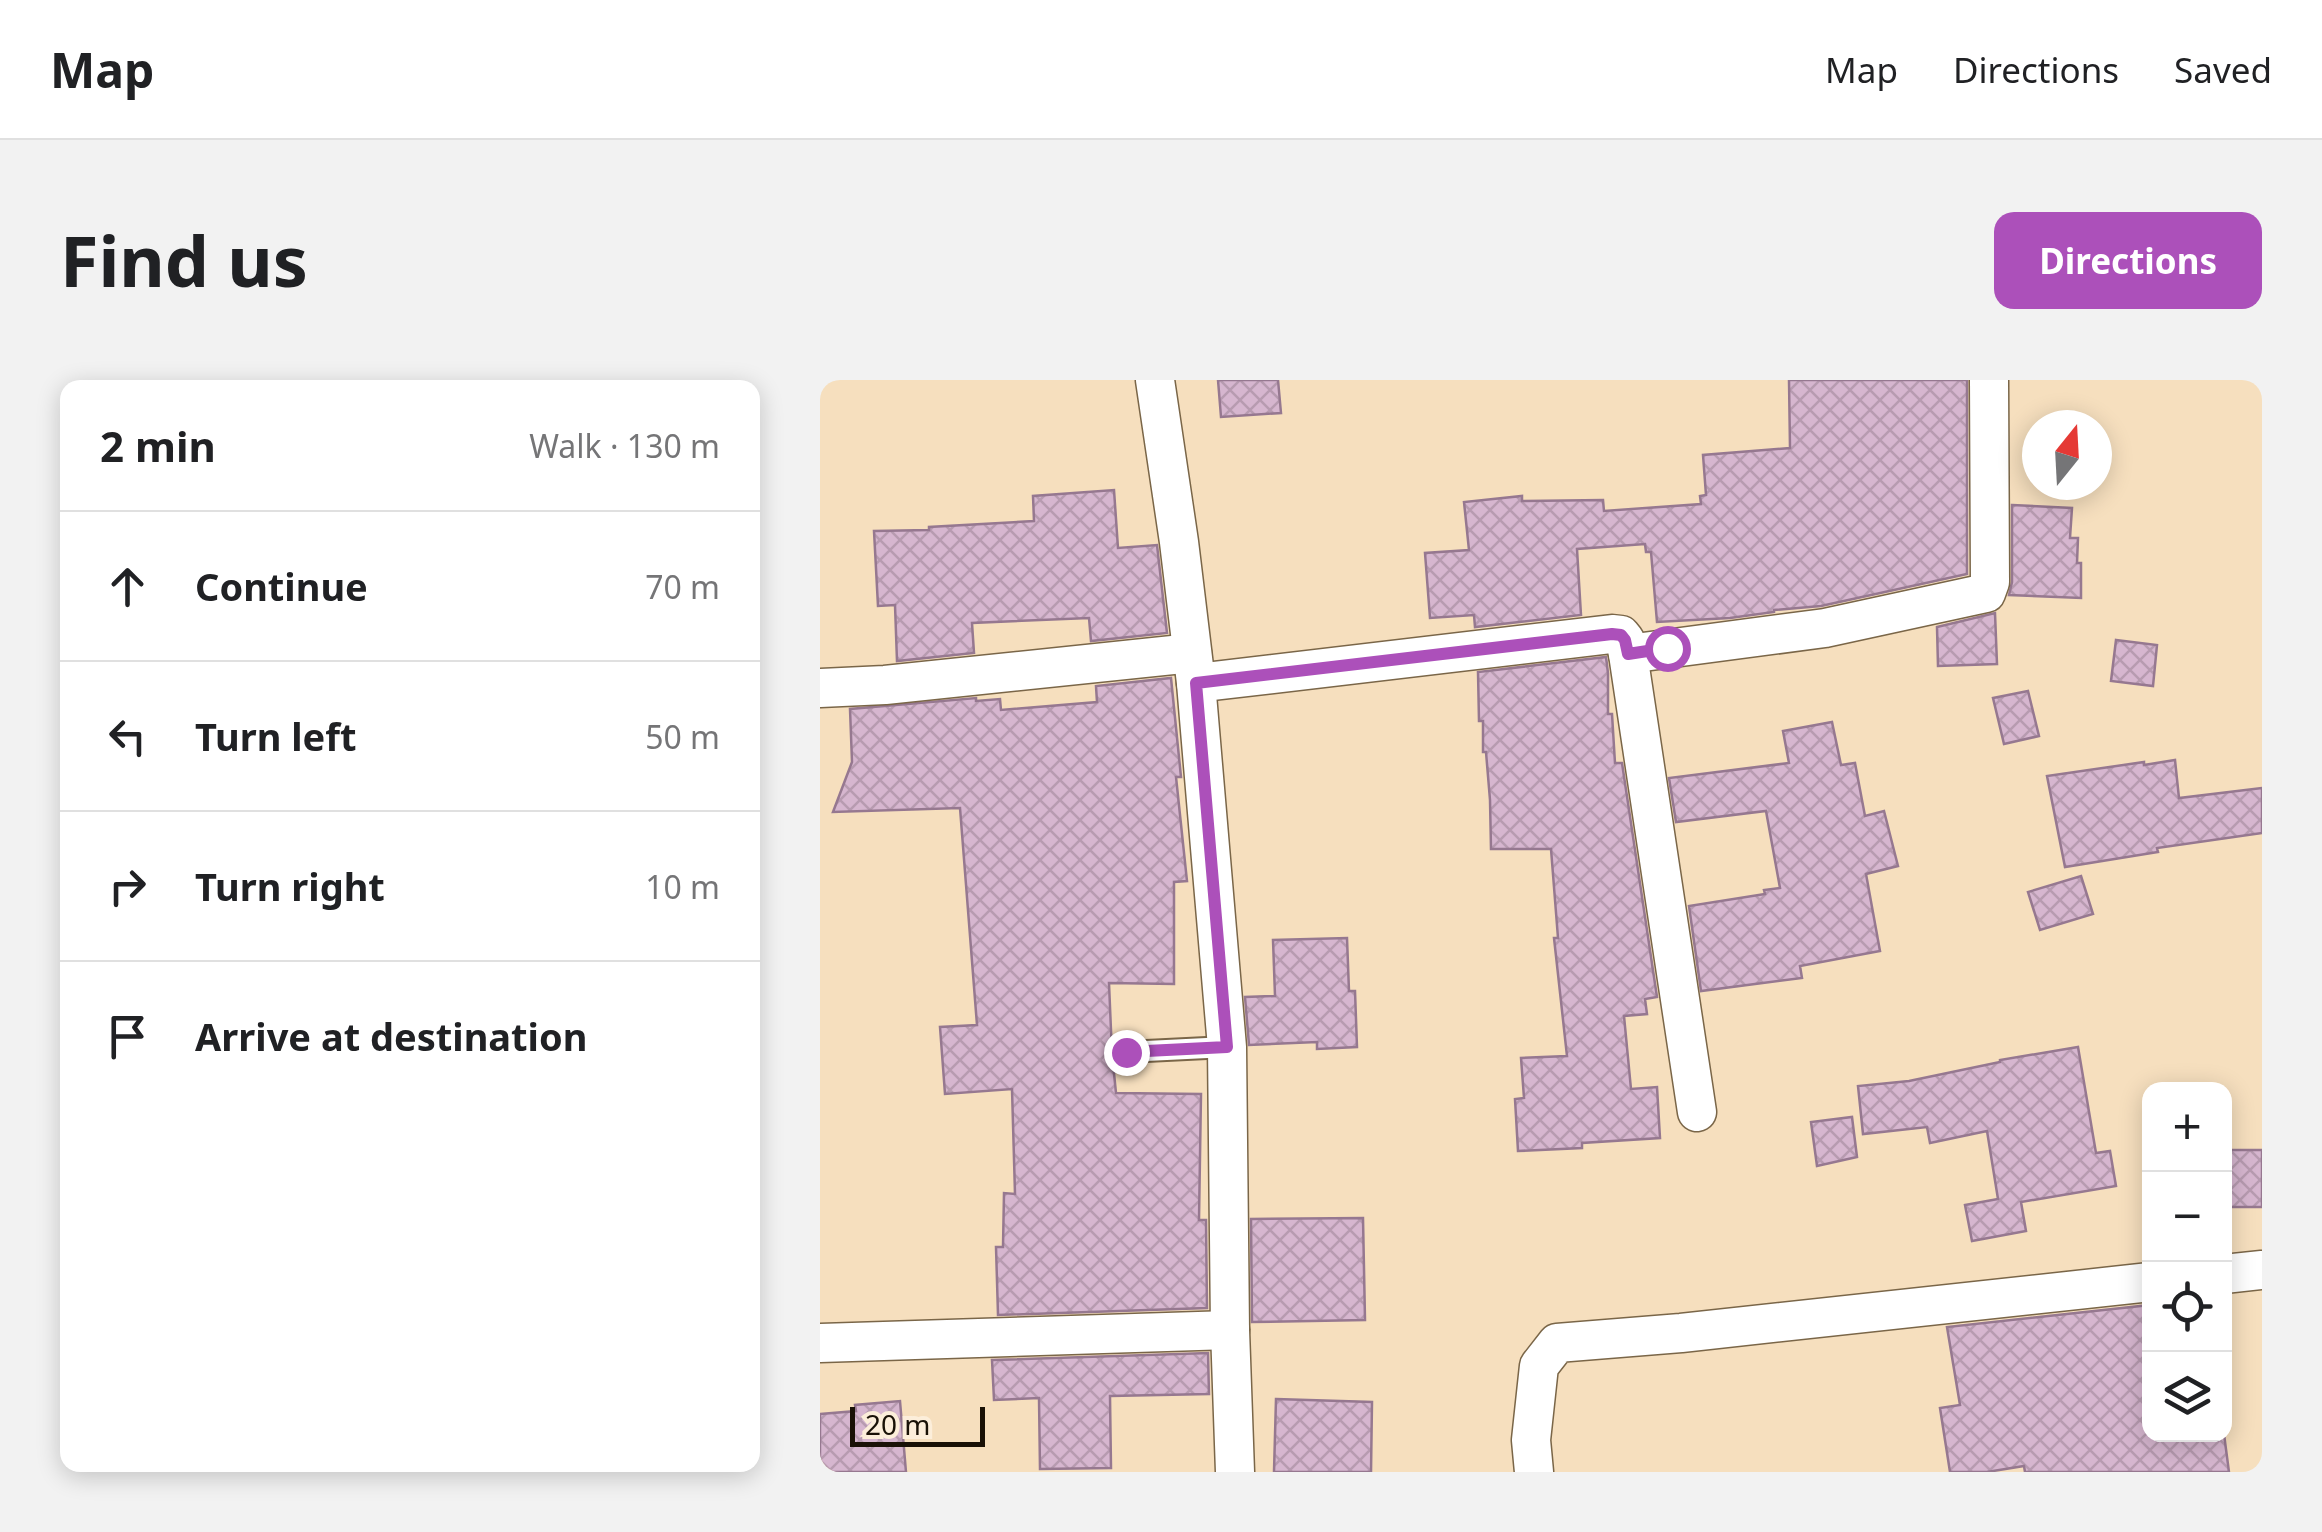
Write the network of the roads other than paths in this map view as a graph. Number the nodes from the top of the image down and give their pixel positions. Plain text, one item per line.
1 (1155, 380) edge
2 (1989, 380) edge
3 (1628, 654) junction
4 (1194, 668) junction
5 (820, 688) edge
6 (1227, 1047) junction
7 (1126, 1052) dead end
8 (1697, 1112) dead end
9 (2262, 1270) edge
10 (2232, 1273) edge
11 (2142, 1283) edge
12 (1230, 1330) junction
13 (820, 1343) edge
14 (1234, 1472) edge
15 (1534, 1472) edge

1 - 4 street
2 - 3 street
3 - 4 street
3 - 8 street
4 - 5 street
4 - 6 street
6 - 7 lane
6 - 12 street
9 - 10 street
11 - 15 street
12 - 13 street
12 - 14 street

